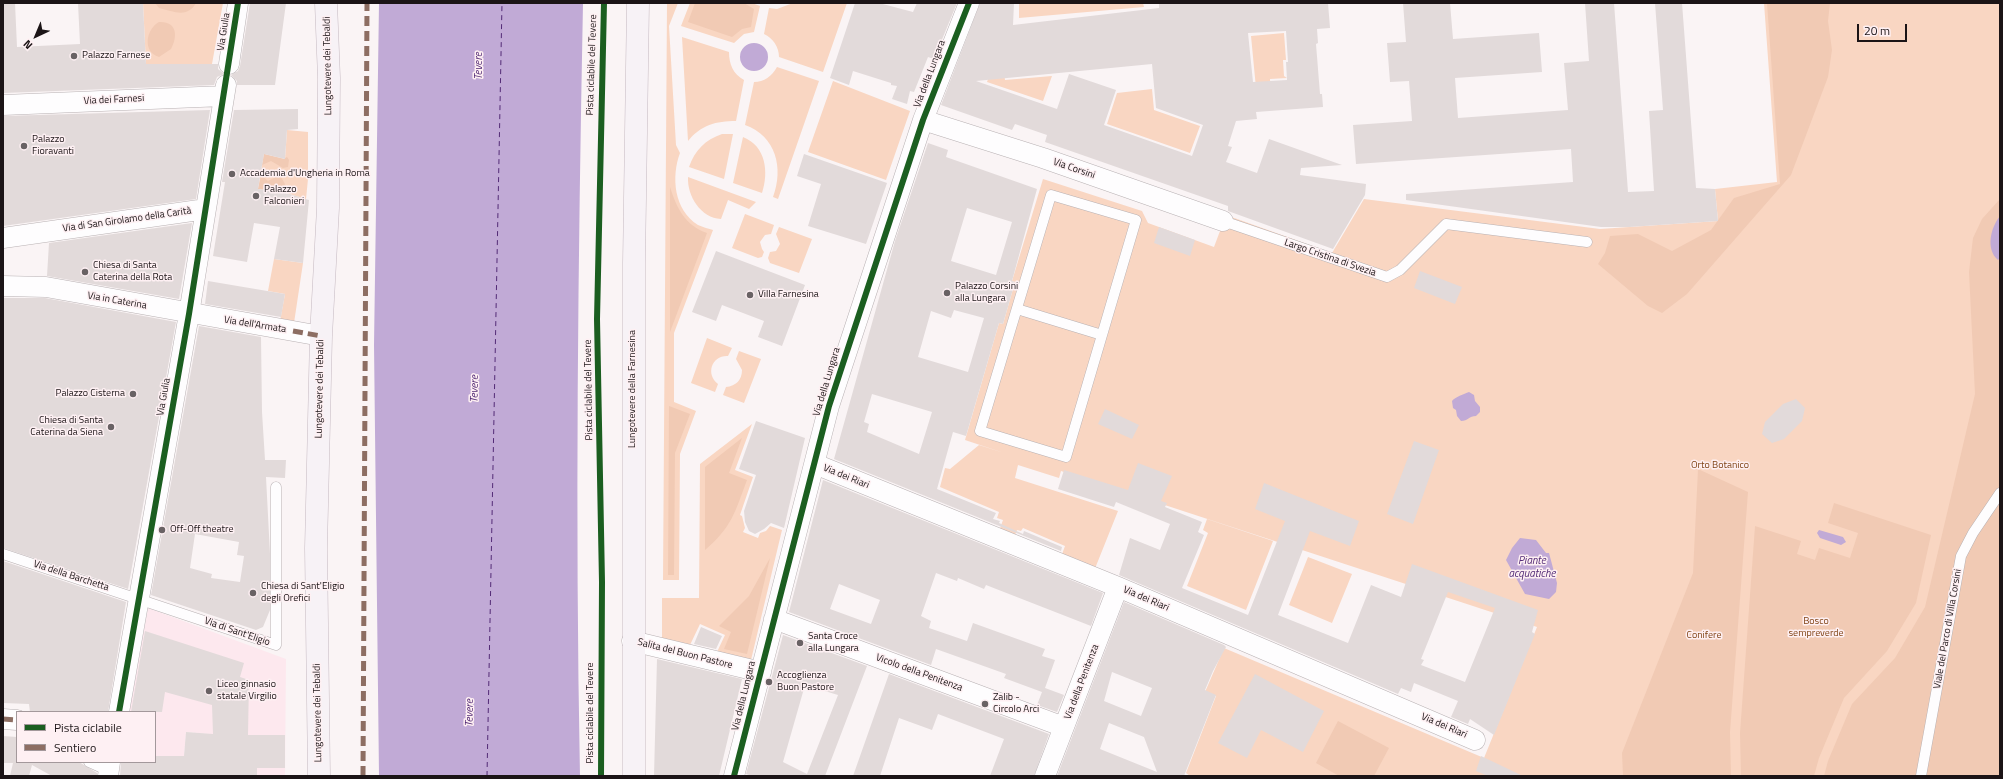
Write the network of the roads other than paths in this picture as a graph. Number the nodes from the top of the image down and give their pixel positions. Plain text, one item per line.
1 (238, 3) edge
2 (326, 3) edge
3 (638, 3) edge
4 (969, 3) edge
5 (229, 64) dead end
6 (225, 90) joint
7 (3, 105) edge
8 (923, 120) junction
9 (206, 209) junction
10 (1223, 221) joint
11 (3, 238) edge
12 (1587, 242) dead end
13 (3, 286) edge
14 (1017, 310) junction
15 (189, 314) junction
16 (1102, 335) junction
17 (321, 336) junction
18 (815, 464) junction
19 (276, 487) dead end
20 (2000, 493) edge
21 (3, 554) edge
22 (1118, 587) junction
23 (139, 599) junction
24 (774, 619) junction
25 (632, 641) junction
26 (761, 672) junction
27 (119, 711) edge
28 (3, 719) edge
29 (16, 720) edge
30 (1064, 727) junction
31 (1475, 740) dead end
32 (92, 763) edge
33 (109, 770) edge
34 (319, 776) edge
35 (634, 776) edge
36 (734, 776) edge
37 (1045, 776) edge
38 (1921, 776) edge

1 - 5 street, Via Giulia
2 - 17 main road, Lungotevere dei Tebaldi
3 - 25 main road, Lungotevere della Farnesina
4 - 8 street, Via della Lungara
6 - 7 street, Via dei Farnesi
6 - 9 street, Via Giulia
8 - 10 street, Via Corsini
8 - 18 street, Via della Lungara
9 - 11 street, Via di San Girolamo della Carità
9 - 15 street, Via Giulia
10 - 12 lane, Largo Cristina di Svezia
13 - 15 street, Via in Caterina
14 - 16 lane
14 - 16 lane
14 - 16 lane
15 - 17 street, Via dell'Armata
15 - 23 street, Via Giulia
17 - 34 main road, Lungotevere dei Tebaldi
18 - 22 street, Via dei Riari
18 - 24 street, Via della Lungara
19 - 23 lane, Via di Sant'Eligio
20 - 38 lane, Viale del Parco di Villa Corsini
21 - 23 lane, Via della Barchetta
22 - 30 street, Via della Penitenza
22 - 31 street, Via dei Riari
23 - 27 street, Via Giulia
24 - 26 street, Via della Lungara
24 - 30 street, Vicolo della Penitenza
25 - 26 street, Salita del Buon Pastore
25 - 35 main road, Lungotevere della Farnesina
26 - 36 street, Via della Lungara
28 - 29 street
30 - 37 street, Via della Penitenza
32 - 33 lane

